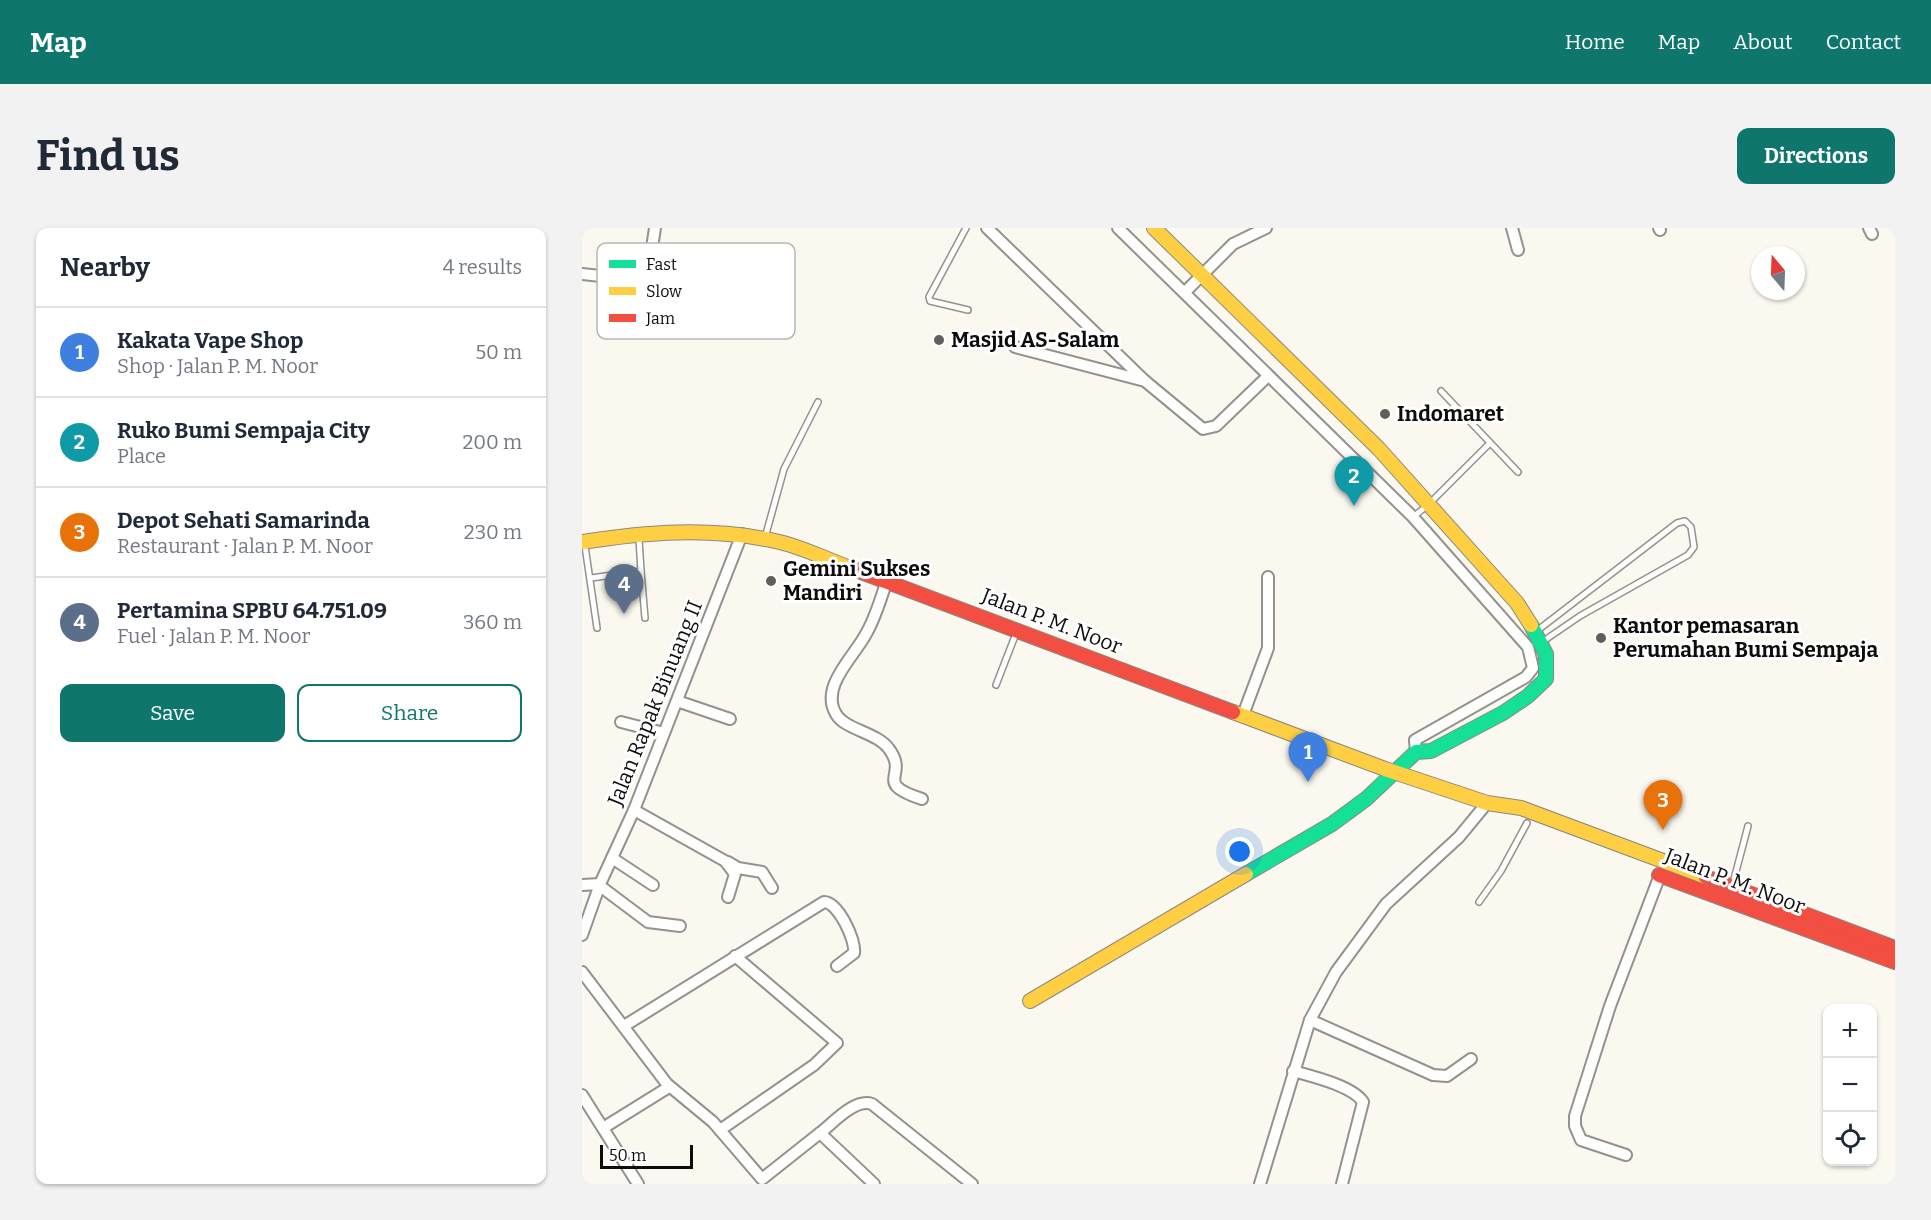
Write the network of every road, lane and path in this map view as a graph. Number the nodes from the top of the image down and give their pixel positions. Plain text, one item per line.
1 (656, 228) edge
2 (966, 228) edge
3 (987, 228) edge
4 (1118, 228) edge
5 (1154, 228) edge
6 (1266, 228) edge
7 (1512, 228) edge
8 (653, 243) edge
9 (1518, 250) dead end
10 (582, 274) edge
11 (1204, 275) junction
12 (597, 276) edge
13 (1185, 292) junction
14 (968, 309) dead end
15 (1015, 347) dead end
16 (1268, 376) junction
17 (1145, 381) junction
18 (1442, 391) dead end
19 (818, 402) dead end
20 (1490, 442) junction
21 (1518, 472) dead end
22 (1428, 505) junction
23 (1413, 517) junction
24 (639, 533) junction
25 (742, 534) junction
26 (765, 538) junction
27 (583, 542) edge
28 (641, 571) junction
29 (1268, 577) dead end
30 (591, 578) junction
31 (887, 580) junction
32 (645, 618) dead end
33 (597, 628) dead end
34 (1017, 631) junction
35 (1539, 637) junction
36 (1540, 667) junction
37 (996, 685) dead end
38 (677, 701) junction
39 (1242, 715) junction
40 (730, 719) dead end
41 (621, 722) dead end
42 (664, 733) junction
43 (1416, 752) junction
44 (1393, 771) junction
45 (921, 800) dead end
46 (1492, 805) junction
47 (634, 810) junction
48 (1527, 823) junction
49 (1748, 826) dead end
50 (612, 858) junction
51 (725, 861) junction
52 (1660, 875) junction
53 (1691, 880) junction
54 (582, 885) edge
55 (654, 885) dead end
56 (600, 886) junction
57 (772, 888) dead end
58 (1732, 888) junction
59 (728, 897) dead end
60 (1479, 902) dead end
61 (680, 926) dead end
62 (582, 935) edge
63 (1895, 948) edge
64 (729, 959) junction
65 (1895, 962) edge
66 (837, 966) dead end
67 (582, 972) edge
68 (1030, 1001) dead end
69 (1310, 1020) junction
70 (624, 1026) junction
71 (1471, 1059) dead end
72 (1293, 1071) junction
73 (669, 1087) junction
74 (582, 1095) edge
75 (603, 1128) junction
76 (720, 1130) junction
77 (820, 1133) junction
78 (1626, 1155) dead end
79 (764, 1181) edge
80 (868, 1182) edge
81 (638, 1184) edge
82 (972, 1184) edge
83 (1260, 1184) edge
84 (1342, 1184) edge

1 - 8 street
2 - 14 lane
3 - 17 street
4 - 13 street
5 - 11 main road
6 - 11 street
7 - 9 street
10 - 12 street
11 - 13 street
11 - 22 main road
13 - 16 street
15 - 17 street
16 - 17 street
16 - 23 street
18 - 20 lane
19 - 26 lane
20 - 21 lane
20 - 22 lane
22 - 23 lane
22 - 35 main road
23 - 36 street
24 - 25 main road, Jalan P. M. Noor
24 - 27 main road, Jalan P. M. Noor
24 - 28 lane
25 - 26 main road, Jalan P. M. Noor
25 - 38 street, Jalan Rapak Binuang II
26 - 31 main road, Jalan P. M. Noor
27 - 30 lane
28 - 30 lane
28 - 32 lane
29 - 39 street
30 - 33 lane
31 - 34 main road, Jalan P. M. Noor
31 - 45 street
34 - 37 lane
34 - 39 main road, Jalan P. M. Noor
35 - 35 lane
35 - 36 main road
36 - 43 street
36 - 43 main road
38 - 40 street
38 - 42 street, Jalan Rapak Binuang II
39 - 44 main road, Jalan P. M. Noor
41 - 42 street
42 - 47 street, Jalan Rapak Binuang II
43 - 44 main road
44 - 46 main road, Jalan P. M. Noor
44 - 68 main road
46 - 48 main road, Jalan P. M. Noor
46 - 53 main road, Jalan P. M. Noor
46 - 69 street
47 - 50 street, Jalan Rapak Binuang II
47 - 51 street
48 - 52 main road, Jalan P. M. Noor
48 - 60 lane
49 - 58 lane
50 - 55 street
50 - 56 street, Jalan Rapak Binuang II
51 - 57 street
51 - 59 street
52 - 53 main road, Jalan P. M. Noor
52 - 78 street
53 - 58 main road, Jalan P. M. Noor
53 - 65 main road, Jalan P. M. Noor
54 - 56 street
56 - 61 street
56 - 62 street, Jalan Rapak Binuang II
58 - 63 main road, Jalan P. M. Noor
64 - 66 street
64 - 70 street
64 - 76 street
67 - 70 street
69 - 71 street
69 - 72 street
70 - 73 street
72 - 83 street
72 - 84 street
73 - 75 street
73 - 76 street
74 - 75 street
75 - 81 street
76 - 79 street
77 - 79 street
77 - 80 street
77 - 82 street

